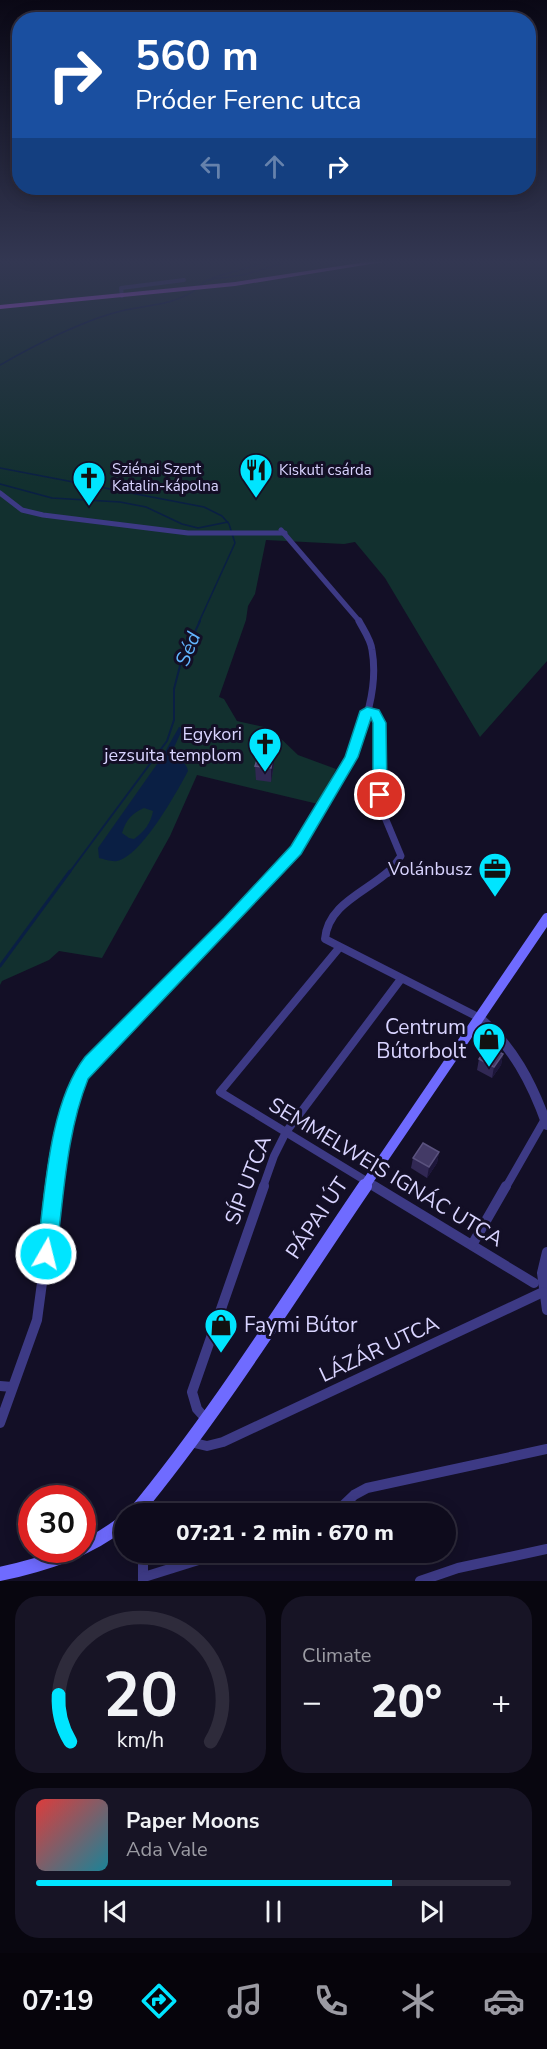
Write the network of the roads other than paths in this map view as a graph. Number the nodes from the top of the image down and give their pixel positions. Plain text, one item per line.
1 (0, 493) edge
2 (367, 711) junction
3 (547, 918) edge
4 (339, 948) junction
5 (401, 979) junction
6 (478, 1017) junction
7 (546, 1122) edge
8 (286, 1132) junction
9 (367, 1181) junction
10 (472, 1245) junction
11 (547, 1252) edge
12 (534, 1282) dead end
13 (543, 1292) junction
14 (547, 1310) edge
15 (0, 1386) edge
16 (12, 1387) junction
17 (206, 1419) junction
18 (0, 1423) edge
19 (190, 1442) junction
20 (547, 1449) edge
21 (144, 1503) edge
22 (346, 1503) edge
23 (114, 1531) edge
24 (547, 1549) edge
25 (143, 1563) edge
26 (198, 1563) edge
27 (0, 1574) edge
28 (167, 1576) edge
29 (143, 1579) edge
30 (420, 1581) edge

1 - 2 street
2 - 4 street
2 - 16 street
3 - 6 main road, PÁPAI ÚT
4 - 5 street
4 - 8 street, SEMMELWEIS IGNÁC UTCA
5 - 6 street
5 - 8 street, SÍP UTCA
6 - 7 street
6 - 9 main road, PÁPAI ÚT
7 - 10 street
8 - 9 street, SEMMELWEIS IGNÁC UTCA
8 - 17 street, SÍP UTCA
9 - 10 street, SEMMELWEIS IGNÁC UTCA
9 - 17 main road, PÁPAI ÚT
10 - 12 street, SEMMELWEIS IGNÁC UTCA
11 - 13 street
13 - 14 street
13 - 19 street, LÁZÁR UTCA
15 - 16 street
16 - 18 street
17 - 19 main road, PÁPAI ÚT
19 - 21 main road, PÁPAI ÚT
20 - 22 street
23 - 27 main road
24 - 30 street
25 - 29 street
26 - 28 street
28 - 29 street

